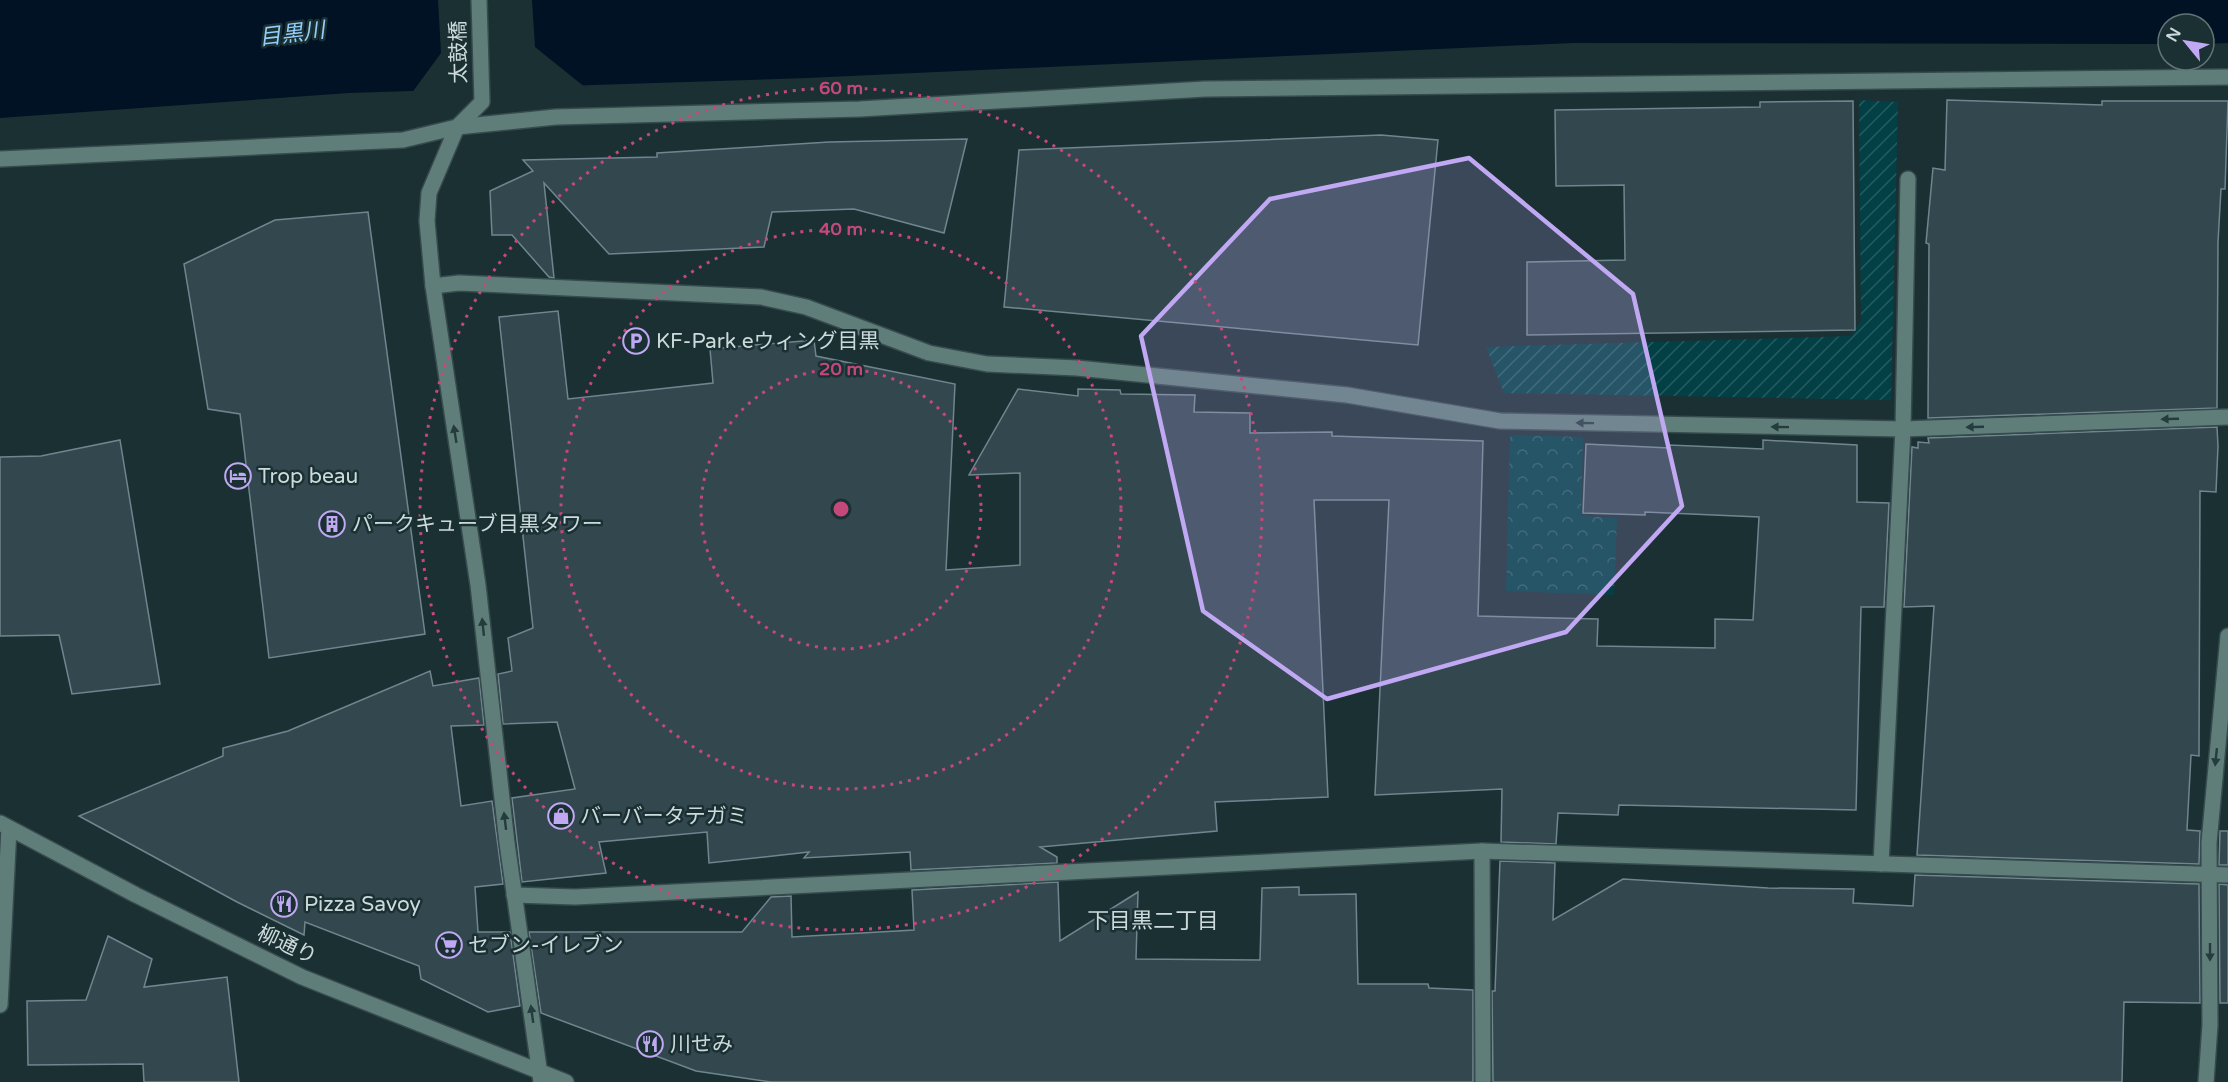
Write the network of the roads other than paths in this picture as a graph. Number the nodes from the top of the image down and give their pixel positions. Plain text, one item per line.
1 (479, 0) edge
2 (2228, 77) edge
3 (457, 127) junction
4 (0, 159) edge
5 (1908, 179) dead end
6 (433, 286) junction
7 (2228, 417) edge
8 (1903, 429) junction
9 (2228, 636) edge
10 (4, 825) edge
11 (1482, 851) junction
12 (1881, 864) junction
13 (2210, 874) junction
14 (2228, 875) edge
15 (514, 895) junction
16 (0, 1005) edge
17 (541, 1077) edge
18 (566, 1082) edge
19 (1484, 1082) edge
20 (2206, 1082) edge

1 - 3 street, 太鼓橋
2 - 3 street
3 - 4 street
3 - 6 street
5 - 8 street
8 -> 6 street
15 -> 6 street
7 -> 8 street
8 - 12 street
9 -> 13 street
10 - 16 street
10 - 17 street, 柳通り
11 - 12 street
11 - 15 street
11 - 19 street
12 - 13 street
13 - 14 street
13 -> 20 street
17 -> 15 street
17 - 18 street, 柳通り

